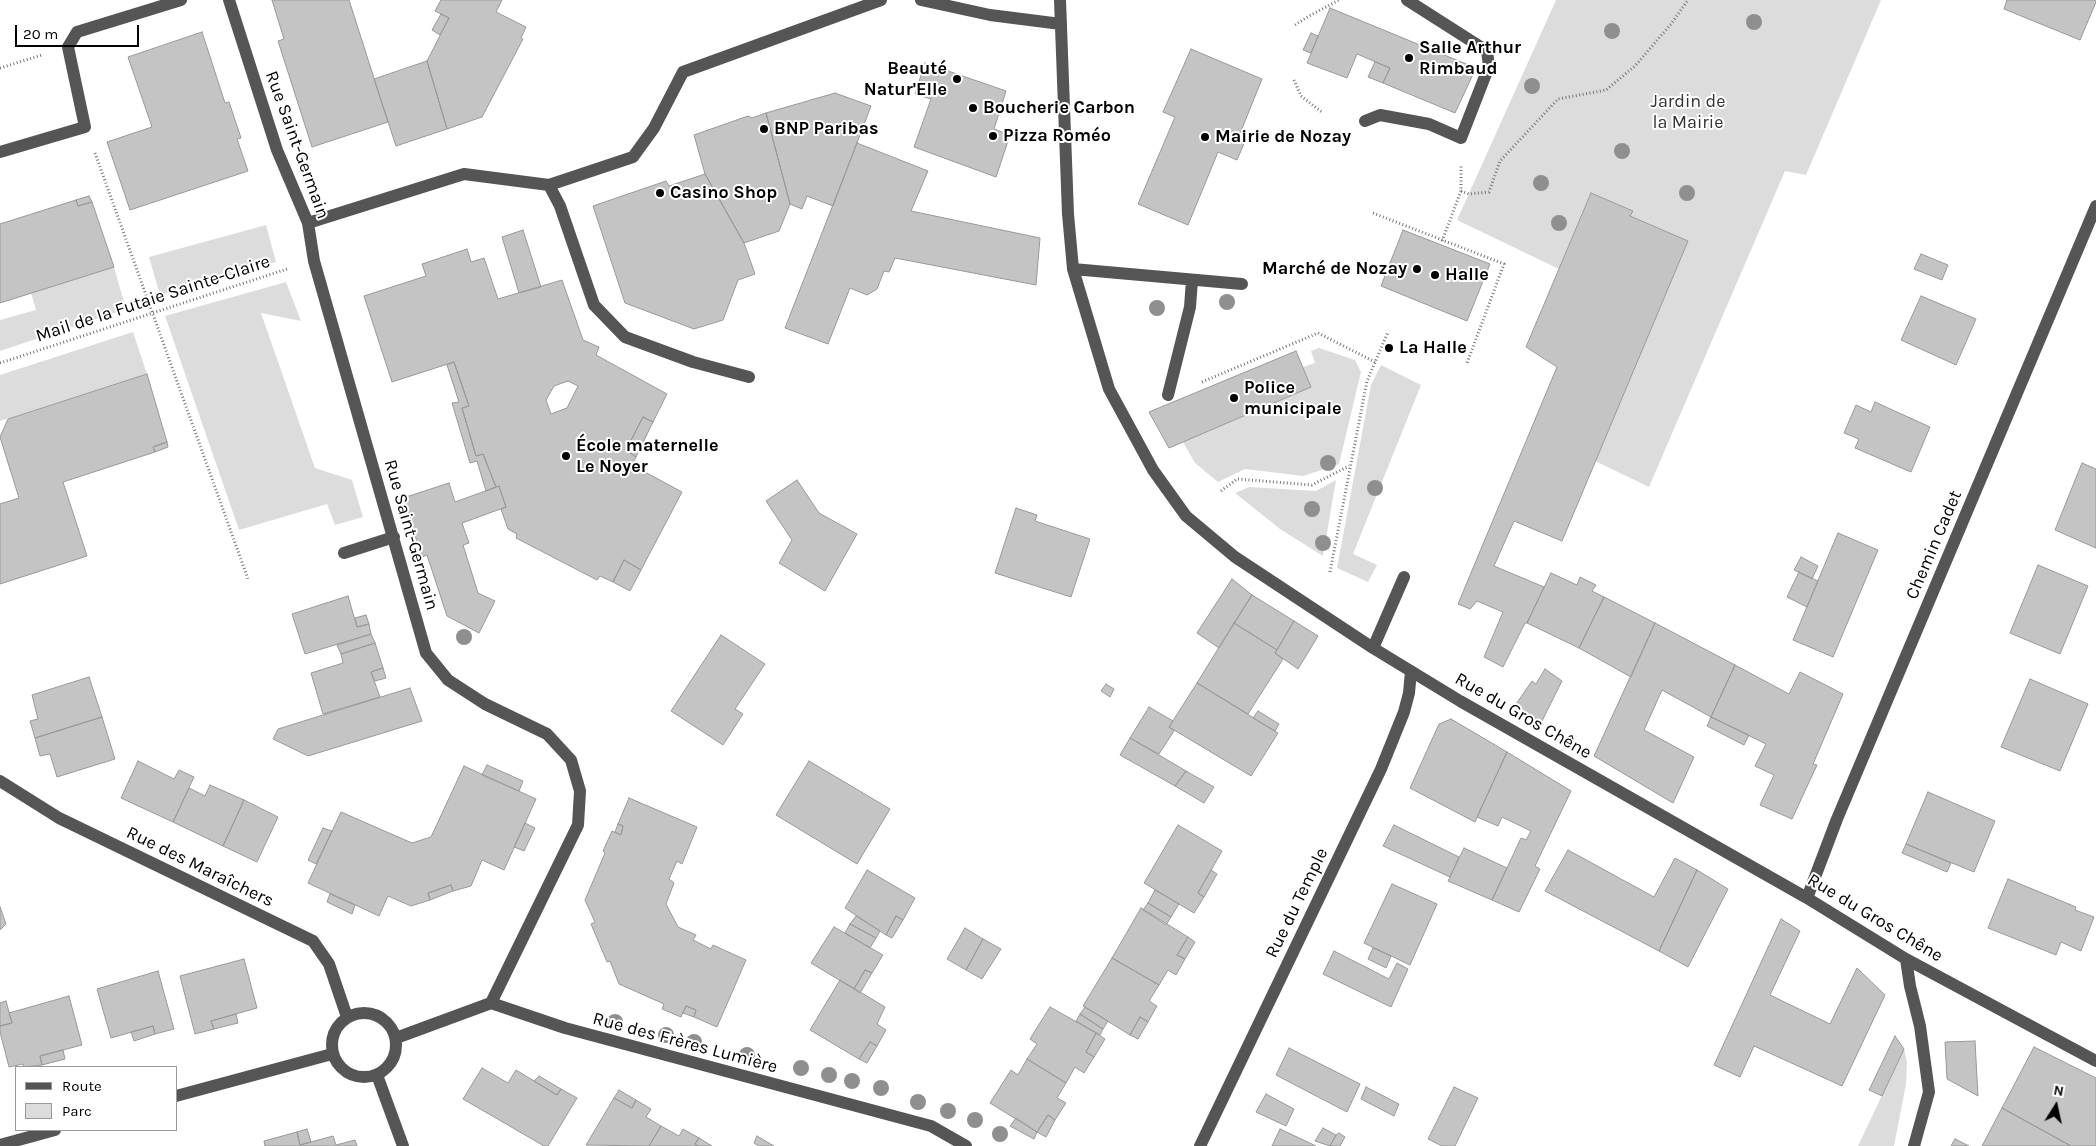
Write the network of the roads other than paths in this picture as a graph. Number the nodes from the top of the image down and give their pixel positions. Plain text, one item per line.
1 (181, 0) edge
2 (229, 0) edge
3 (881, 0) edge
4 (921, 0) edge
5 (1060, 0) edge
6 (1408, 0) edge
7 (1061, 24) junction
8 (1365, 121) dead end
9 (0, 152) edge
10 (549, 185) junction
11 (2096, 206) edge
12 (308, 222) junction
13 (1073, 268) junction
14 (1192, 280) junction
15 (1242, 284) dead end
16 (749, 376) dead end
17 (1168, 395) road end
18 (394, 537) junction
19 (344, 553) dead end
20 (1404, 577) dead end
21 (1373, 648) junction
22 (1410, 671) junction
23 (0, 780) edge
24 (1807, 898) junction
25 (1906, 959) junction
26 (491, 1003) junction
27 (347, 1016) junction
28 (396, 1038) junction
29 (332, 1054) junction
30 (2096, 1061) edge
31 (377, 1075) junction
32 (178, 1095) edge
33 (51, 1131) edge
34 (0, 1145) edge
35 (403, 1146) edge
36 (966, 1146) edge
37 (1200, 1146) edge
38 (1914, 1146) edge

1 - 9 street
2 - 12 street, Rue Saint-Germain
3 - 10 street
4 - 7 street
5 - 7 street, Rue du Gros Chêne
6 - 8 street
7 - 13 street, Rue du Gros Chêne
10 - 12 street
10 - 16 street
11 - 24 street, Chemin Cadet
12 - 18 street, Rue Saint-Germain
13 - 14 street
13 - 21 street, Rue du Gros Chêne
14 - 15 street
14 - 17 street
18 - 19 street
18 - 26 street, Rue Saint-Germain
20 - 21 street
21 - 22 street, Rue du Gros Chêne
22 - 24 street, Rue du Gros Chêne
22 - 37 street, Rue du Temple
23 - 27 street, Rue des Maraîchers
24 - 25 street, Rue du Gros Chêne
25 - 30 street, Rue du Gros Chêne
25 - 38 street
26 - 28 street
26 - 36 street, Rue des Frères Lumière
27 - 28 street
27 - 29 street
28 - 31 street
29 - 31 street
29 - 32 street
31 - 35 street
33 - 34 street

